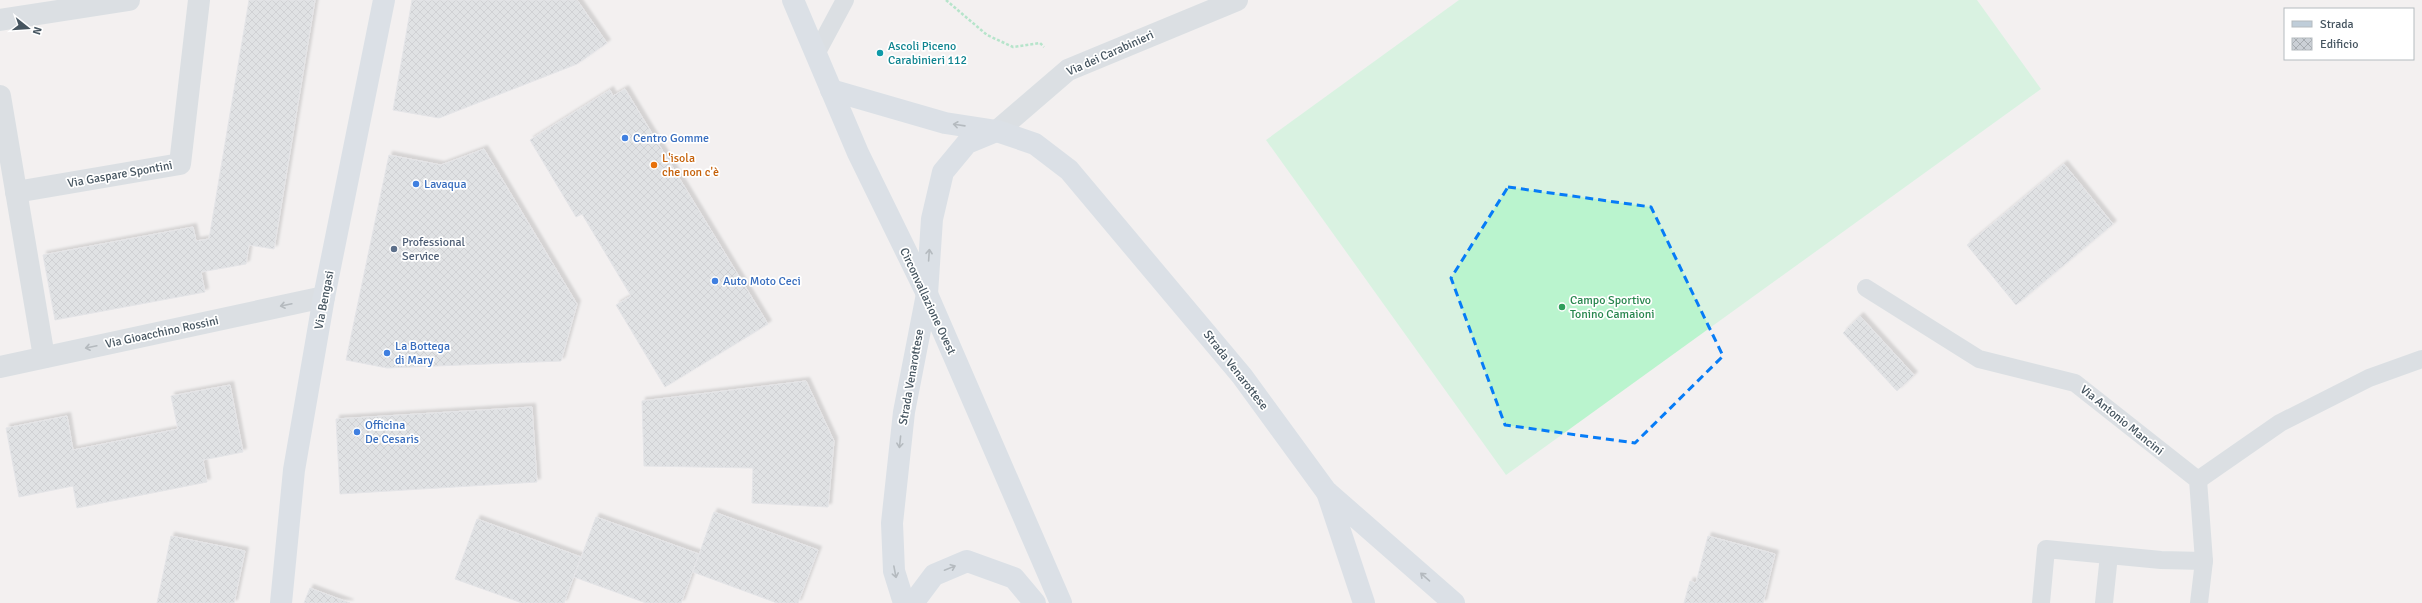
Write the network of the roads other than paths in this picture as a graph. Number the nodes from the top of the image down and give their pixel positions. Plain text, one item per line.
1 (129, 0) edge
2 (199, 0) edge
3 (384, 0) edge
4 (793, 0) edge
5 (844, 0) edge
6 (1237, 0) edge
7 (0, 20) edge
8 (816, 54) junction
9 (831, 90) junction
10 (0, 96) edge
11 (997, 131) junction
12 (16, 192) junction
13 (1866, 288) dead end
14 (927, 294) junction
15 (324, 297) junction
16 (44, 357) junction
17 (2422, 359) edge
18 (0, 367) edge
19 (2198, 480) junction
20 (1326, 491) junction
21 (2109, 555) junction
22 (2204, 561) junction
23 (281, 603) edge
24 (904, 603) edge
25 (913, 603) edge
26 (1035, 603) edge
27 (1061, 603) edge
28 (1364, 603) edge
29 (1454, 603) edge
30 (2041, 603) edge
31 (2104, 603) edge
32 (2198, 603) edge

1 - 7 street
2 - 12 street, Via Gaspare Spontini
3 - 15 main road, Via Bengasi
4 - 8 main road, Circonvallazione Ovest
5 - 8 lane
6 - 11 street, Via dei Carabinieri
8 - 9 main road, Circonvallazione Ovest
11 -> 9 main road, Strada Venarottese
9 - 14 main road, Circonvallazione Ovest
10 - 12 street
14 -> 11 main road, Strada Venarottese
11 - 20 main road, Strada Venarottese
12 - 16 street
13 - 19 lane, Via Antonio Mancini
14 -> 24 main road, Strada Venarottese
14 - 27 main road, Circonvallazione Ovest
15 -> 16 street, Via Gioacchino Rossini
15 - 23 main road, Via Bengasi
16 - 18 street, Via Gioacchino Rossini
17 - 19 lane
19 - 22 lane
20 - 28 main road, Strada Venarottese
29 -> 20 main road, Strada Venarottese
21 - 22 lane
21 - 30 lane
21 - 31 lane
22 - 32 lane
25 -> 26 main road

